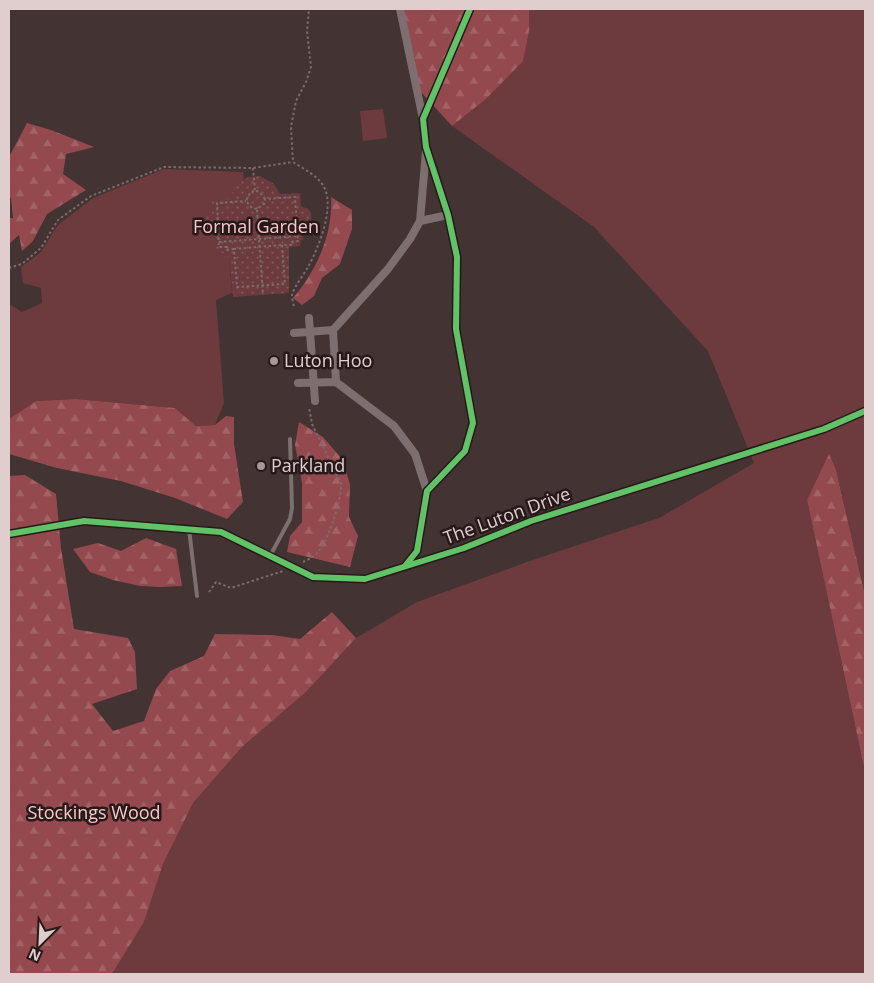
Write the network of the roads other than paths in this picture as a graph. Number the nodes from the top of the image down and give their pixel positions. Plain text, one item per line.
1 (400, 9) edge
2 (470, 9) edge
3 (423, 119) junction
4 (426, 147) junction
5 (448, 214) junction
6 (420, 221) junction
7 (309, 318) dead end
8 (333, 330) junction
9 (310, 332) junction
10 (294, 333) dead end
11 (336, 382) junction
12 (298, 383) dead end
13 (314, 383) junction
14 (312, 403) road end
15 (865, 412) edge
16 (290, 439) dead end
17 (426, 491) junction
18 (189, 530) junction
19 (9, 534) edge
20 (270, 556) junction
21 (405, 566) junction
22 (197, 596) dead end

1 - 3 street
2 - 3 street
3 - 4 street
4 - 5 street
4 - 6 street
5 - 6 street
5 - 17 street
6 - 8 street
7 - 9 street
8 - 9 street
8 - 11 street
9 - 10 street
9 - 13 street
11 - 13 street
11 - 17 street
12 - 13 street
13 - 14 street
15 - 21 street, The Luton Drive
16 - 20 lane
17 - 21 street
18 - 19 street, The Luton Drive
18 - 20 street, The Luton Drive
18 - 22 lane
20 - 21 street, The Luton Drive

